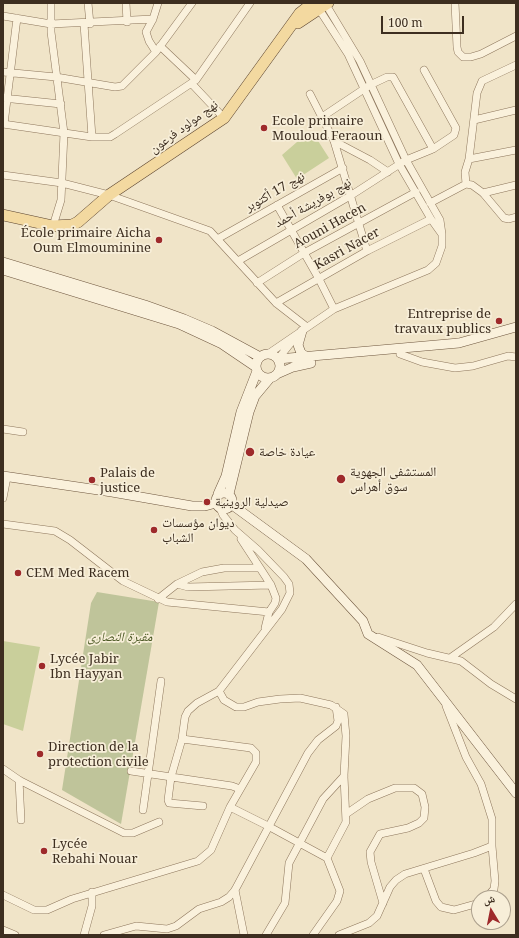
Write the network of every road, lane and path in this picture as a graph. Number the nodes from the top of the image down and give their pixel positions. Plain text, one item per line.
1 (51, 3) edge
2 (88, 3) edge
3 (126, 3) edge
4 (158, 3) edge
5 (192, 3) edge
6 (250, 3) edge
7 (455, 3) edge
8 (321, 4) edge
9 (3, 16) edge
10 (18, 18) junction
11 (153, 19) junction
12 (127, 22) junction
13 (51, 24) junction
14 (87, 24) junction
15 (516, 36) edge
16 (158, 49) junction
17 (516, 65) edge
18 (424, 70) dead end
19 (7, 72) edge
20 (56, 77) junction
21 (194, 82) junction
22 (89, 83) junction
23 (370, 86) junction
24 (364, 90) junction
25 (310, 94) dead end
26 (6, 98) edge
27 (61, 104) junction
28 (516, 110) edge
29 (322, 117) junction
30 (224, 118) junction
31 (474, 120) junction
32 (4, 124) edge
33 (64, 133) junction
34 (92, 137) junction
35 (334, 141) junction
36 (433, 149) junction
37 (516, 150) edge
38 (469, 159) junction
39 (402, 162) junction
40 (343, 168) junction
41 (388, 172) junction
42 (3, 175) edge
43 (62, 183) junction
44 (466, 184) junction
45 (516, 185) edge
46 (416, 192) junction
47 (483, 193) junction
48 (109, 195) junction
49 (350, 196) junction
50 (430, 203) junction
51 (277, 205) junction
52 (3, 215) edge
53 (516, 217) edge
54 (431, 219) junction
55 (359, 223) junction
56 (53, 226) junction
57 (291, 229) junction
58 (442, 234) junction
59 (219, 238) junction
60 (367, 251) junction
61 (304, 253) junction
62 (238, 261) junction
63 (3, 262) edge
64 (3, 270) edge
65 (320, 279) junction
66 (257, 283) junction
67 (276, 303) junction
68 (334, 309) junction
69 (516, 327) edge
70 (303, 330) junction
71 (399, 352) junction
72 (264, 355) junction
73 (516, 357) edge
74 (308, 358) junction
75 (278, 359) junction
76 (257, 369) junction
77 (273, 376) junction
78 (3, 430) edge
79 (23, 432) dead end
80 (5, 477) edge
81 (218, 494) junction
82 (229, 494) junction
83 (3, 498) edge
84 (231, 504) junction
85 (218, 506) junction
86 (3, 524) edge
87 (235, 530) junction
88 (260, 568) junction
89 (177, 584) junction
90 (271, 585) junction
91 (158, 599) junction
92 (516, 604) edge
93 (269, 612) junction
94 (368, 634) junction
95 (260, 635) junction
96 (450, 658) junction
97 (161, 681) dead end
98 (219, 691) junction
99 (442, 699) junction
100 (516, 699) edge
101 (336, 708) junction
102 (182, 739) junction
103 (3, 769) edge
104 (131, 771) dead end
105 (147, 774) junction
106 (344, 776) junction
107 (171, 777) junction
108 (19, 780) junction
109 (240, 789) junction
110 (516, 793) edge
111 (203, 806) dead end
112 (230, 807) junction
113 (143, 810) dead end
114 (346, 814) junction
115 (21, 820) dead end
116 (159, 822) dead end
117 (268, 826) junction
118 (300, 843) junction
119 (492, 846) junction
120 (327, 858) junction
121 (424, 869) junction
122 (235, 890) junction
123 (493, 890) edge
124 (92, 892) junction
125 (3, 895) edge
126 (383, 903) junction
127 (471, 905) edge
128 (3, 930) edge
129 (121, 932) edge
130 (15, 935) edge
131 (84, 935) edge
132 (104, 935) edge
133 (244, 935) edge
134 (266, 935) edge
135 (313, 935) edge
136 (339, 935) edge

1 - 13 street
2 - 14 street
3 - 12 street
4 - 11 street
5 - 16 street
6 - 21 street
7 - 15 street
8 - 23 street
8 - 24 street
8 - 30 main road, نهج مولود فرعون
9 - 10 street
10 - 13 street
10 - 19 street
11 - 12 street
11 - 16 street
12 - 14 street
13 - 14 street
13 - 20 street
14 - 22 street
16 - 21 street
16 - 22 street
17 - 31 street
18 - 36 street, نهج بوفريشة أحمد
19 - 20 street
19 - 26 street
20 - 22 street
20 - 27 street
21 - 30 street
21 - 34 street
22 - 34 street
23 - 24 street
23 - 36 street
23 - 39 street
24 - 29 street
24 - 39 street
25 - 29 street
26 - 27 street
26 - 32 street
27 - 33 street
28 - 31 street
29 - 35 street
30 - 48 main road, نهج مولود فرعون
31 - 38 street
32 - 33 street
33 - 34 street
33 - 43 street
35 - 40 street
35 - 41 street
36 - 39 street, نهج بوفريشة أحمد
37 - 38 street
38 - 44 street
39 - 41 street, نهج بوفريشة أحمد
39 - 46 street
39 - 50 street
40 - 49 street
40 - 51 street, نهج 17 أكتوبر
41 - 49 street, نهج بوفريشة أحمد
42 - 43 street
43 - 48 street
43 - 56 street
44 - 47 street
44 - 50 street
45 - 47 street
46 - 54 street
46 - 55 street, Aouni Hacen
47 - 53 street
48 - 56 main road, نهج مولود فرعون
48 - 59 street
49 - 55 street
49 - 57 street, نهج بوفريشة أحمد
50 - 58 street
51 - 57 street
51 - 59 street, نهج 17 أكتوبر
52 - 56 main road, نهج مولود فرعون
54 - 58 street
54 - 60 street, Kasri Nacer
55 - 60 street
55 - 61 street, Aouni Hacen
57 - 61 street
57 - 62 street, نهج بوفريشة أحمد
58 - 68 street
59 - 62 street
60 - 65 street, Kasri Nacer
61 - 65 street
61 - 66 street, Aouni Hacen
62 - 66 street
63 - 72 street
64 - 76 street
65 - 67 street, Kasri Nacer
65 - 68 street
66 - 67 street
67 - 70 street
68 - 70 street
69 - 71 street
70 - 72 street
70 - 74 street
70 - 75 street
71 - 73 street
71 - 74 street
71 - 77 street
72 - 75 street
72 - 76 street
74 - 75 street
75 - 77 street
76 - 77 street
76 - 81 street
77 - 82 street
78 - 79 street
80 - 83 street
80 - 85 street
81 - 82 street
81 - 85 street
82 - 84 street
84 - 85 street
84 - 94 street
85 - 87 street
86 - 91 street
87 - 88 street
87 - 95 street
88 - 89 street
88 - 90 street
89 - 90 street
89 - 91 street
90 - 93 street
91 - 93 street
92 - 96 street
93 - 95 street
94 - 96 street
94 - 99 street
95 - 98 street
96 - 100 street
97 - 105 street
98 - 101 street
98 - 102 street
99 - 110 street
99 - 119 street
101 - 106 street
101 - 117 street
102 - 107 street
102 - 109 street
103 - 108 street
104 - 105 street
105 - 107 street
105 - 113 street
106 - 114 street
106 - 118 street
107 - 109 street
107 - 111 street
108 - 115 street
108 - 116 street
109 - 112 street
112 - 117 street
112 - 124 street
114 - 120 street
114 - 126 street
117 - 118 street
117 - 122 street
118 - 120 street
118 - 134 street
119 - 121 street
119 - 123 street
120 - 135 street
121 - 126 street
121 - 127 street
122 - 129 street
122 - 133 street
124 - 125 street
124 - 131 street
126 - 136 street
128 - 130 street
129 - 132 street

